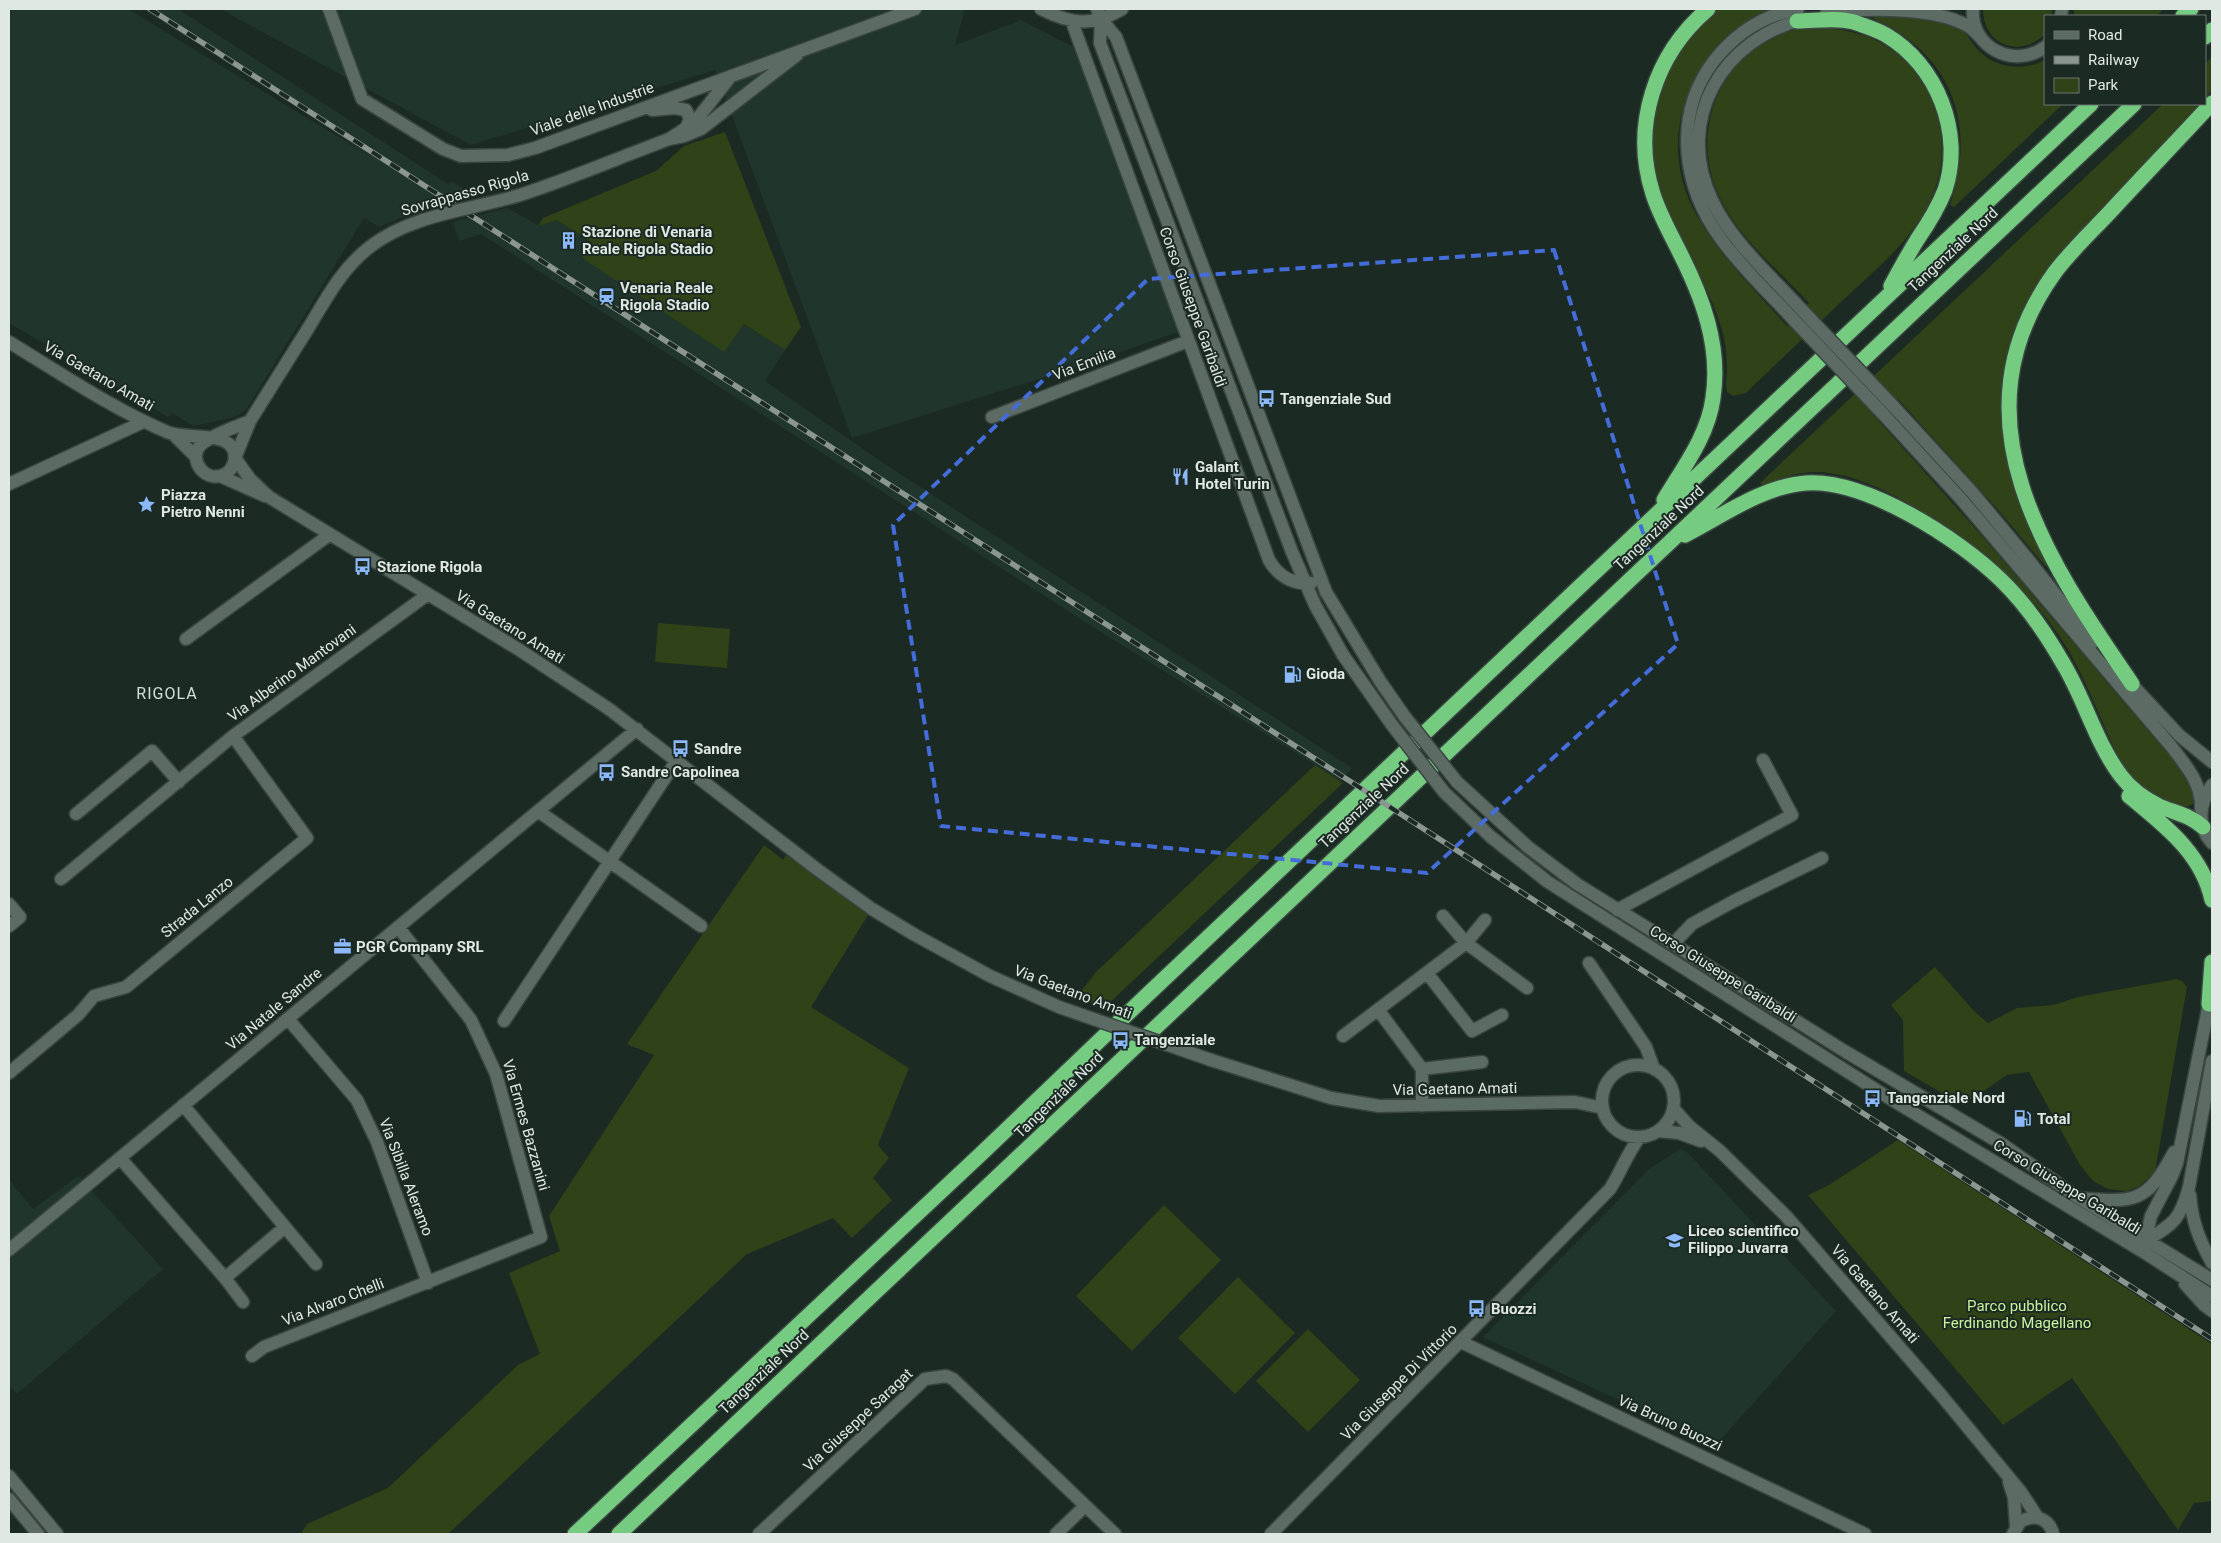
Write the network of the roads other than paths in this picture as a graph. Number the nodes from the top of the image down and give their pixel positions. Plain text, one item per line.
1 (328, 9) edge
2 (916, 9) edge
3 (1041, 9) edge
4 (1122, 9) edge
5 (1708, 9) edge
6 (1973, 9) edge
7 (1099, 14) edge
8 (1797, 15) edge
9 (1072, 22) junction
10 (1980, 37) junction
11 (806, 48) junction
12 (2044, 48) edge
13 (731, 76) junction
14 (2212, 103) edge
15 (2089, 105) edge
16 (2133, 105) edge
17 (634, 112) junction
18 (686, 128) junction
19 (669, 139) junction
20 (630, 154) joint
21 (1882, 301) junction
22 (1188, 341) junction
23 (9, 342) edge
24 (1889, 411) junction
25 (992, 417) dead end
26 (250, 421) junction
27 (143, 422) junction
28 (175, 436) junction
29 (211, 439) junction
30 (196, 457) junction
31 (235, 458) junction
32 (220, 476) junction
33 (9, 484) edge
34 (269, 497) junction
35 (1653, 518) junction
36 (329, 535) junction
37 (1668, 544) junction
38 (1321, 580) junction
39 (1306, 584) junction
40 (427, 595) junction
41 (186, 640) dead end
42 (2132, 684) junction
43 (2094, 726) junction
44 (637, 729) junction
45 (233, 736) junction
46 (677, 760) junction
47 (1763, 760) dead end
48 (2212, 762) edge
49 (179, 782) junction
50 (2212, 785) edge
51 (2201, 809) junction
52 (538, 811) junction
53 (76, 814) dead end
54 (2209, 839) edge
55 (1822, 858) dead end
56 (610, 861) junction
57 (61, 879) dead end
58 (2212, 900) edge
59 (9, 904) edge
60 (1618, 910) junction
61 (1443, 916) dead end
62 (1485, 920) dead end
63 (9, 926) edge
64 (701, 926) dead end
65 (398, 927) junction
66 (1466, 943) junction
67 (1673, 944) junction
68 (2212, 962) edge
69 (1589, 964) dead end
70 (1427, 973) junction
71 (1527, 988) dead end
72 (2210, 998) edge
73 (1379, 1011) junction
74 (1502, 1015) dead end
75 (288, 1019) junction
76 (504, 1021) dead end
77 (1343, 1036) dead end
78 (1639, 1040) junction
79 (2212, 1061) edge
80 (1482, 1062) dead end
81 (1637, 1065) junction
82 (1422, 1069) junction
83 (1654, 1069) junction
84 (9, 1073) edge
85 (1604, 1092) junction
86 (1575, 1102) junction
87 (184, 1105) junction
88 (1422, 1106) junction
89 (1603, 1108) junction
90 (1674, 1108) junction
91 (1658, 1131) junction
92 (1621, 1132) junction
93 (1640, 1137) junction
94 (2182, 1137) junction
95 (1706, 1142) junction
96 (120, 1158) junction
97 (1624, 1160) junction
98 (2189, 1187) junction
99 (2077, 1197) junction
100 (285, 1227) junction
101 (2144, 1245) junction
102 (9, 1250) edge
103 (2212, 1263) edge
104 (316, 1264) dead end
105 (2173, 1271) junction
106 (225, 1278) junction
107 (2212, 1280) edge
108 (428, 1283) junction
109 (2212, 1296) edge
110 (243, 1302) dead end
111 (2212, 1311) edge
112 (1461, 1342) junction
113 (252, 1356) dead end
114 (9, 1476) edge
115 (2008, 1478) junction
116 (9, 1499) edge
117 (1085, 1506) junction
118 (2038, 1518) junction
119 (2014, 1530) edge
120 (38, 1534) edge
121 (57, 1534) edge
122 (575, 1534) edge
123 (619, 1534) edge
124 (759, 1534) edge
125 (1056, 1534) edge
126 (1115, 1534) edge
127 (1270, 1534) edge
128 (1865, 1534) edge
129 (2053, 1534) edge

1 - 17 street, Viale delle Industrie
2 - 11 street, Viale delle Industrie
3 - 9 street
4 - 7 street
5 - 35 highway
6 - 10 street
7 - 9 street
7 - 38 street, Corso Giuseppe Garibaldi
7 - 39 street, Corso Giuseppe Garibaldi
8 - 10 street
8 - 21 highway
8 - 24 street, bridge
8 - 24 street, bridge
9 - 22 street, Corso Giuseppe Garibaldi
10 - 12 street
11 - 13 street, Viale delle Industrie
11 - 19 street, Viale delle Industrie
13 - 17 street, Viale delle Industrie
13 - 18 street, Viale delle Industrie
14 - 42 highway
15 - 21 highway, Tangenziale Nord
16 - 37 highway, Tangenziale Nord
17 - 18 street
18 - 19 street, Viale delle Industrie
19 - 20 street, Viale delle Industrie
20 - 26 street, Sovrappasso Rigola, bridge
21 - 35 highway, Tangenziale Nord
22 - 25 street, Via Emilia
22 - 39 street, Corso Giuseppe Garibaldi
23 - 27 street, Via Gaetano Amati
24 - 42 street
24 - 51 street
26 - 29 street, Via Gaetano Amati
26 - 31 street
27 - 28 street, Via Gaetano Amati
27 - 33 street
28 - 29 street, Via Gaetano Amati
28 - 30 street, Via Gaetano Amati
29 - 30 street
29 - 31 street
30 - 32 street
31 - 32 street
31 - 34 street, Via Gaetano Amati
32 - 34 street, Via Gaetano Amati
34 - 36 street, Via Gaetano Amati
35 - 122 highway, Tangenziale Nord
36 - 40 street, Via Gaetano Amati
36 - 41 street
37 - 43 highway
37 - 123 highway, Tangenziale Nord
38 - 39 street
38 - 60 street, Corso Giuseppe Garibaldi, bridge
39 - 101 street, Corso Giuseppe Garibaldi, bridge
40 - 44 street, Via Gaetano Amati
40 - 45 street, Via Alberino Mantovani
42 - 48 street
43 - 54 highway
43 - 58 highway
44 - 46 street, Via Gaetano Amati
44 - 52 street, Via Natale Sandre
45 - 49 street, Via Alberino Mantovani
45 - 84 street, Strada Lanzo
46 - 56 street
46 - 88 street, Via Gaetano Amati, bridge
47 - 60 street
49 - 53 street
49 - 57 street, Via Alberino Mantovani
50 - 51 street
51 - 54 street
52 - 56 street
52 - 65 street, Via Natale Sandre
55 - 67 street
56 - 64 street
56 - 76 street
59 - 63 street
60 - 67 street, Corso Giuseppe Garibaldi
61 - 66 street
62 - 66 street
65 - 75 street, Via Natale Sandre
65 - 108 street, Via Ermes Bazzanini
66 - 70 street
66 - 71 street
67 - 99 street, Corso Giuseppe Garibaldi
68 - 72 highway
69 - 78 street
70 - 73 street
70 - 74 street
72 - 94 street
73 - 77 street
73 - 82 street
75 - 87 street, Via Natale Sandre
75 - 108 street, Via Sibilla Aleramo
78 - 81 street
78 - 83 street
79 - 98 street
80 - 82 street
81 - 83 street
81 - 85 street
82 - 88 street
83 - 90 street
85 - 86 street, Via Gaetano Amati
85 - 89 street
86 - 88 street, Via Gaetano Amati
86 - 89 street, Via Gaetano Amati
87 - 96 street
87 - 100 street
89 - 92 street
90 - 91 street
90 - 95 street, Via Gaetano Amati
91 - 93 street
91 - 95 street, Via Gaetano Amati
92 - 93 street
92 - 97 street, Via Giuseppe Di Vittorio
93 - 97 street, Via Giuseppe Di Vittorio
94 - 99 street
94 - 101 street
95 - 115 street, Via Gaetano Amati
96 - 102 street
96 - 106 street
97 - 112 street, Via Giuseppe Di Vittorio
98 - 101 street
98 - 103 street
99 - 101 street, Corso Giuseppe Garibaldi
100 - 104 street
100 - 106 street
101 - 105 street, Corso Giuseppe Garibaldi
101 - 107 street, Corso Giuseppe Garibaldi
105 - 109 street, Corso Giuseppe Garibaldi
105 - 111 street
106 - 110 street
108 - 113 street, Via Alvaro Chelli
112 - 127 street, Via Giuseppe Di Vittorio
112 - 128 street, Via Bruno Buozzi
114 - 121 street
115 - 118 street, Via Gaetano Amati
115 - 119 street, Via Gaetano Amati
116 - 120 street
117 - 124 street, Via Giuseppe Saragat
117 - 125 street
117 - 126 street, Via Giuseppe Saragat
118 - 119 street
118 - 129 street, Via Gaetano Amati

